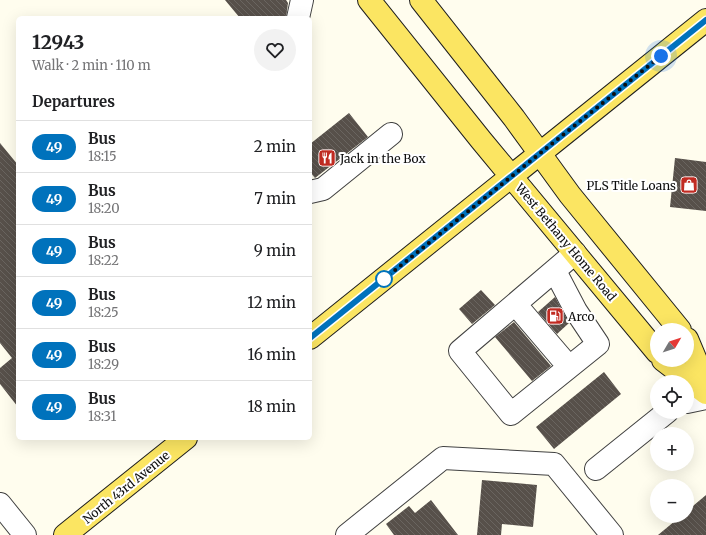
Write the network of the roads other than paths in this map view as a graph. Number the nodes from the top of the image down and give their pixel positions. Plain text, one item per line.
1 (302, 0) edge
2 (369, 0) edge
3 (422, 0) edge
4 (298, 16) edge
5 (706, 20) edge
6 (391, 134) dead end
7 (541, 153) junction
8 (511, 176) junction
9 (312, 192) edge
10 (575, 253) junction
11 (555, 271) junction
12 (516, 305) junction
13 (674, 323) edge
14 (312, 336) edge
15 (650, 344) edge
16 (694, 356) edge
17 (569, 367) junction
18 (673, 367) edge
19 (706, 384) edge
20 (706, 393) edge
21 (706, 398) edge
22 (694, 401) edge
23 (658, 419) edge
24 (184, 440) edge
25 (596, 469) dead end
26 (0, 504) edge
27 (25, 535) edge
28 (65, 535) edge
29 (347, 535) edge
30 (612, 535) edge

1 - 4 street
2 - 8 main road, West Bethany Home Road
3 - 7 main road
5 - 7 main road
6 - 9 street
7 - 8 main road
7 - 13 main road
8 - 10 main road, West Bethany Home Road
8 - 14 main road
10 - 11 street
10 - 15 main road, West Bethany Home Road
11 - 12 street
11 - 17 street
12 - 17 street
12 - 17 street
16 - 19 main road
18 - 20 main road
21 - 22 street
23 - 25 street
24 - 28 main road, North 43rd Avenue
26 - 27 street
29 - 30 street

